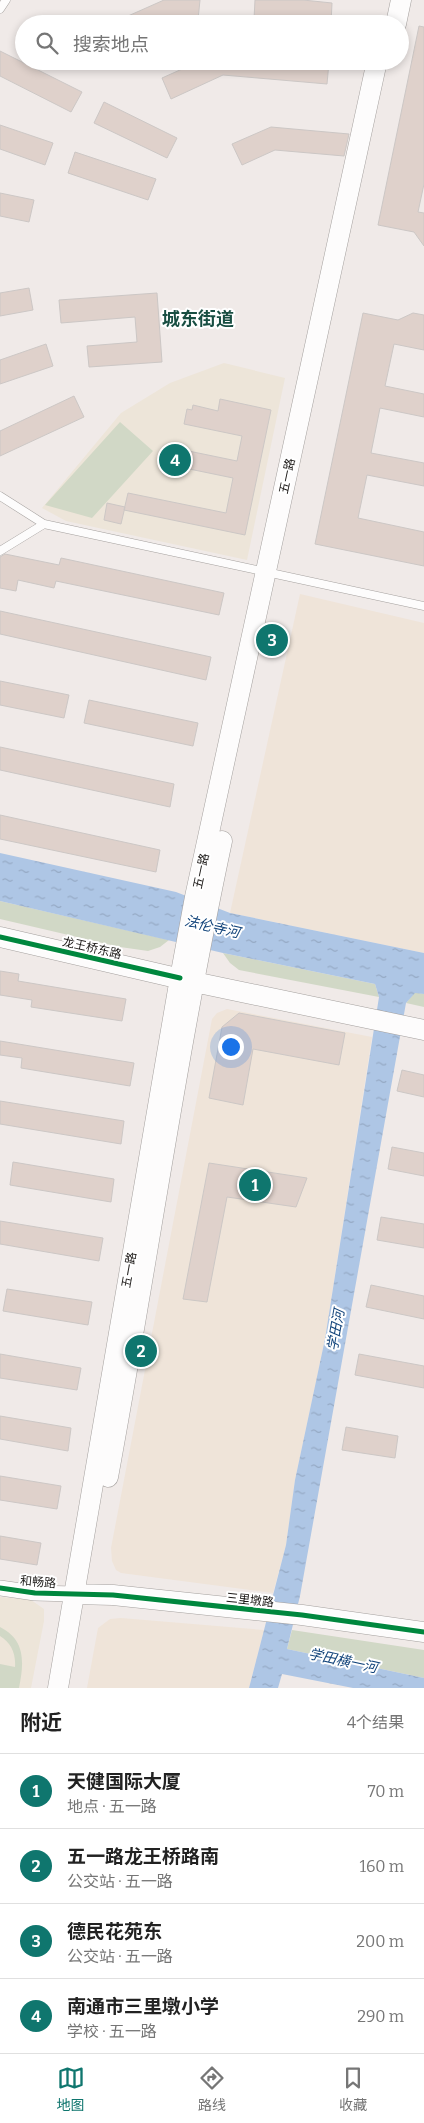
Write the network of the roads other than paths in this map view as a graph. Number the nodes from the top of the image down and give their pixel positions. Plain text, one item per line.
1 (6, 0) edge
2 (390, 0) edge
3 (401, 0) edge
4 (0, 10) edge
5 (387, 15) edge
6 (398, 15) edge
7 (375, 70) edge
8 (386, 70) edge
9 (0, 496) edge
10 (44, 524) junction
11 (0, 551) edge
12 (272, 573) junction
13 (424, 606) edge
14 (0, 937) edge
15 (187, 980) junction
16 (424, 1030) edge
17 (0, 1588) edge
18 (80, 1594) junction
19 (424, 1632) edge
20 (58, 1688) edge
21 (69, 1688) edge

1 - 4 lane
2 - 5 main road
3 - 6 main road
7 - 12 main road, 五一路
8 - 12 main road, 五一路
9 - 10 lane
10 - 11 lane
10 - 12 lane
12 - 13 lane
12 - 15 main road, 五一路
14 - 15 main road, 龙王桥东路
15 - 16 main road, 龙王桥东路
15 - 18 main road, 五一路
17 - 18 street, 和畅路
18 - 19 main road, 三里墩路
18 - 20 main road, 五一路
18 - 21 main road, 五一路

